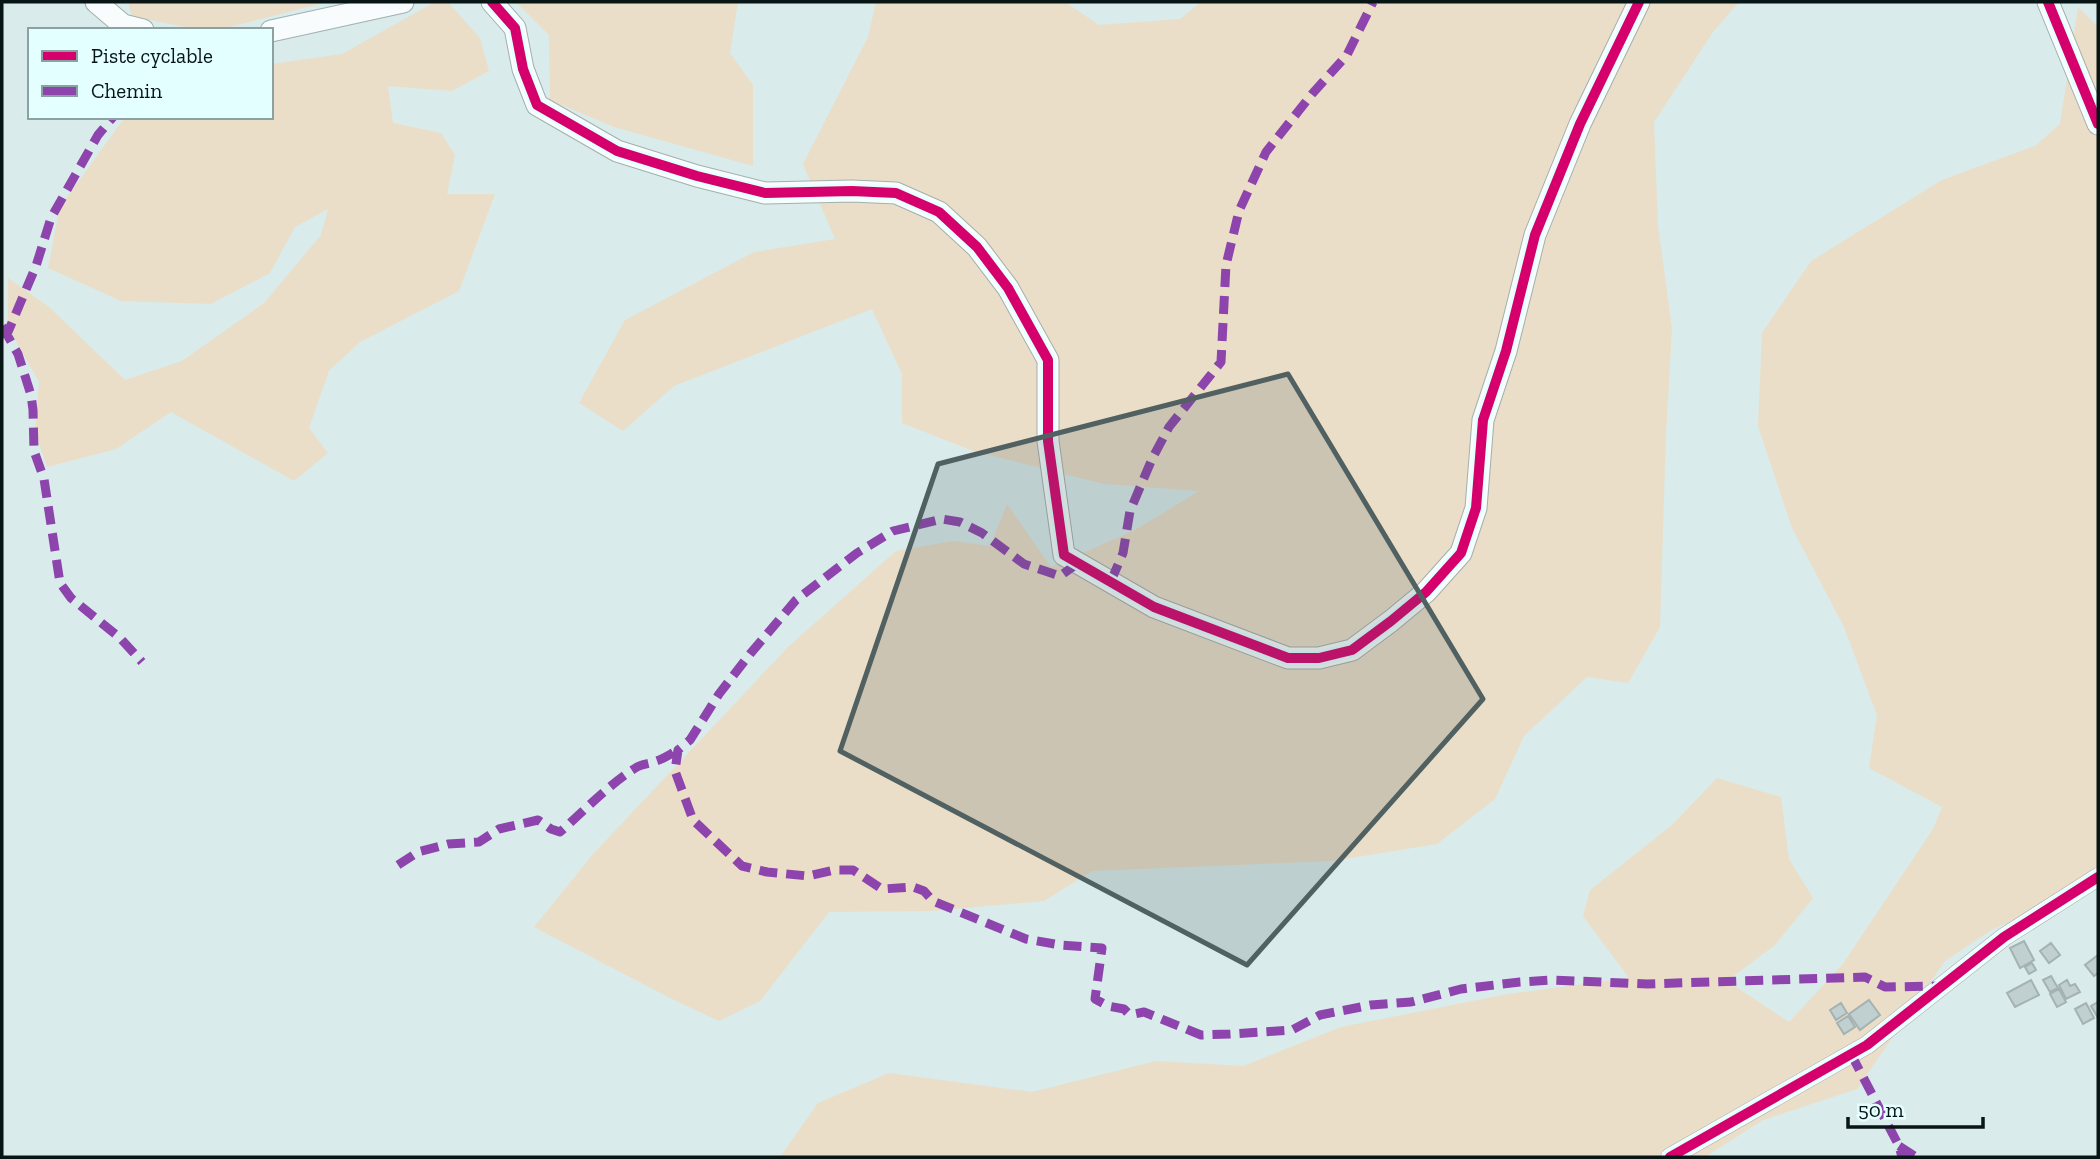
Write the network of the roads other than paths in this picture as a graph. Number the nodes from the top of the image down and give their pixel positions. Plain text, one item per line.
1 (96, 2) edge
2 (403, 2) edge
3 (492, 2) edge
4 (1639, 2) edge
5 (2048, 2) edge
6 (136, 28) edge
7 (273, 31) edge
8 (2098, 124) edge
9 (2098, 877) edge
10 (1670, 1157) edge

1 - 6 street
2 - 7 street
3 - 4 street
5 - 8 street
9 - 10 street

